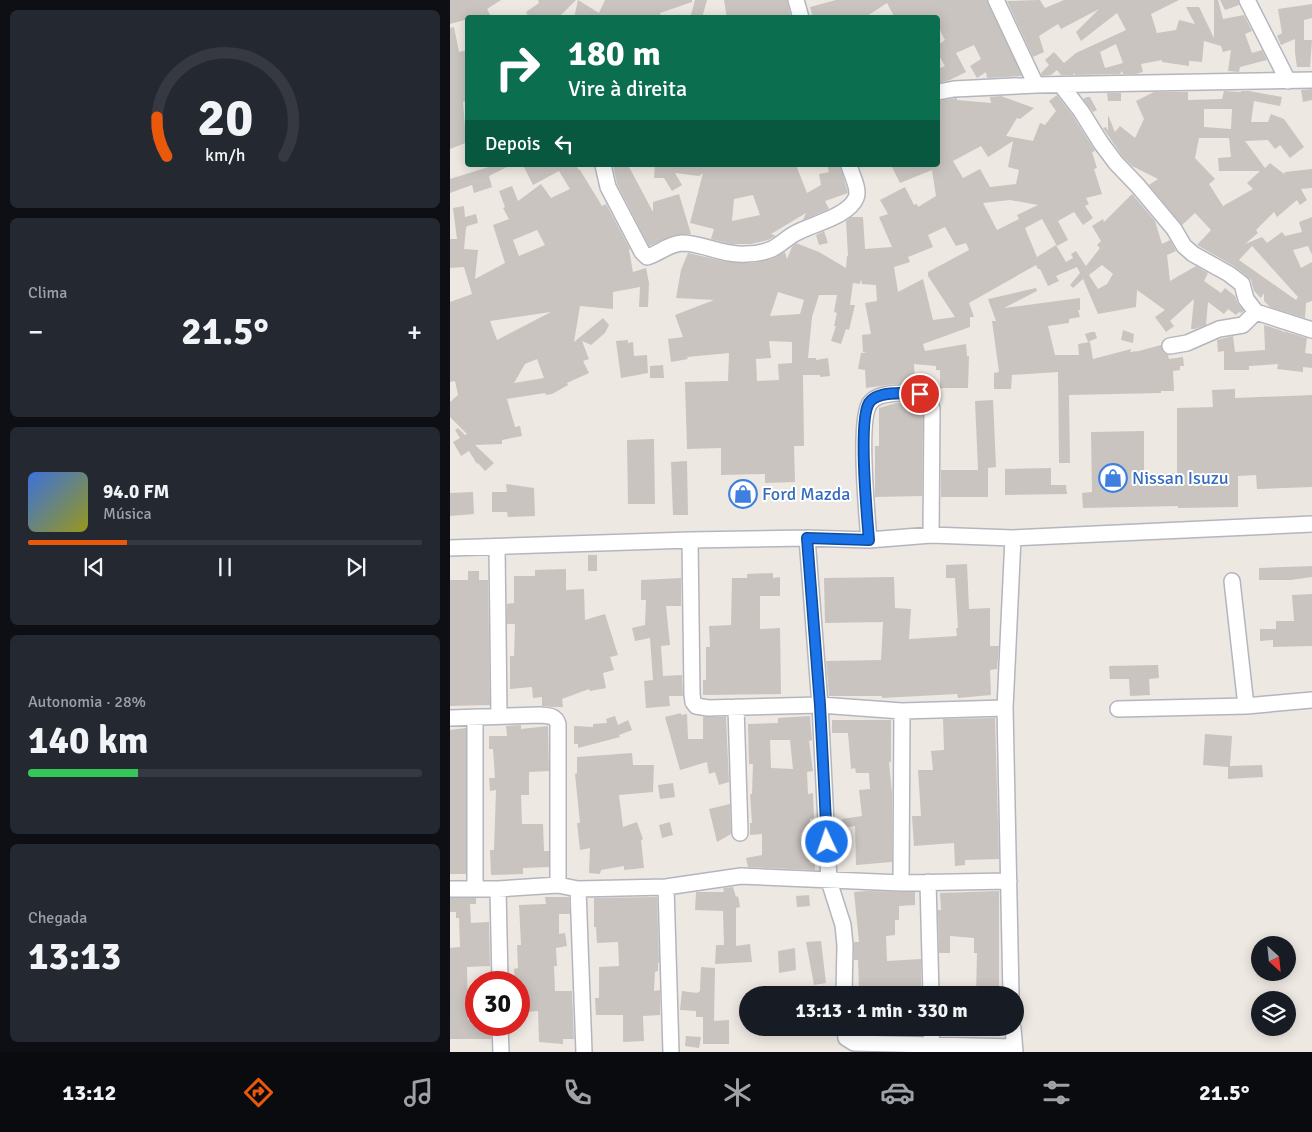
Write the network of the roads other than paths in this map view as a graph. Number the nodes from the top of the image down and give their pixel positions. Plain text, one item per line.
1 (796, 0) edge
2 (996, 0) edge
3 (1246, 0) edge
4 (800, 15) edge
5 (1312, 80) edge
6 (1288, 81) junction
7 (1061, 85) junction
8 (1036, 86) junction
9 (940, 92) edge
10 (603, 167) edge
11 (850, 167) edge
12 (1256, 312) junction
13 (1312, 330) edge
14 (1170, 346) dead end
15 (1312, 524) edge
16 (931, 535) junction
17 (807, 538) junction
18 (1014, 538) junction
19 (690, 540) junction
20 (869, 540) junction
21 (497, 547) junction
22 (450, 548) edge
23 (1232, 581) dead end
24 (1312, 700) edge
25 (820, 705) junction
26 (1246, 706) junction
27 (736, 707) junction
28 (1005, 708) junction
29 (1118, 709) dead end
30 (902, 711) junction
31 (499, 716) junction
32 (475, 717) junction
33 (450, 718) edge
34 (740, 833) dead end
35 (829, 881) junction
36 (1009, 881) junction
37 (928, 882) junction
38 (901, 883) junction
39 (558, 885) junction
40 (666, 887) junction
41 (450, 889) edge
42 (475, 889) junction
43 (498, 889) junction
44 (578, 889) junction
45 (500, 971) edge
46 (844, 986) edge
47 (930, 986) edge
48 (1011, 986) edge
49 (500, 1036) edge
50 (846, 1036) edge
51 (1014, 1036) edge
52 (932, 1048) edge
53 (1015, 1050) edge
54 (501, 1052) edge
55 (584, 1052) edge
56 (671, 1052) edge

1 - 4 street
2 - 8 street
3 - 6 street
5 - 6 street
6 - 7 street
7 - 8 street
7 - 12 street
8 - 9 street
10 - 11 street
12 - 13 street
12 - 14 street
15 - 18 street
16 - 18 street
16 - 20 street
16 - 20 street
17 - 19 street
17 - 20 street
17 - 25 street
18 - 28 street
19 - 21 street
19 - 27 street
21 - 22 street
21 - 31 street
23 - 26 street
24 - 26 street
25 - 27 street
25 - 30 street
25 - 35 street
26 - 29 street
27 - 34 street
28 - 30 street
28 - 36 street
30 - 38 street
31 - 32 street
31 - 39 street
32 - 33 street
32 - 42 street
35 - 38 street
35 - 40 street
35 - 46 street
36 - 37 street
36 - 48 street
37 - 38 street
37 - 47 street
39 - 43 street
39 - 44 street
40 - 44 street
40 - 56 street
41 - 42 street
42 - 43 street
43 - 45 street
44 - 55 street
49 - 54 street
50 - 52 street
51 - 53 street
52 - 53 street

